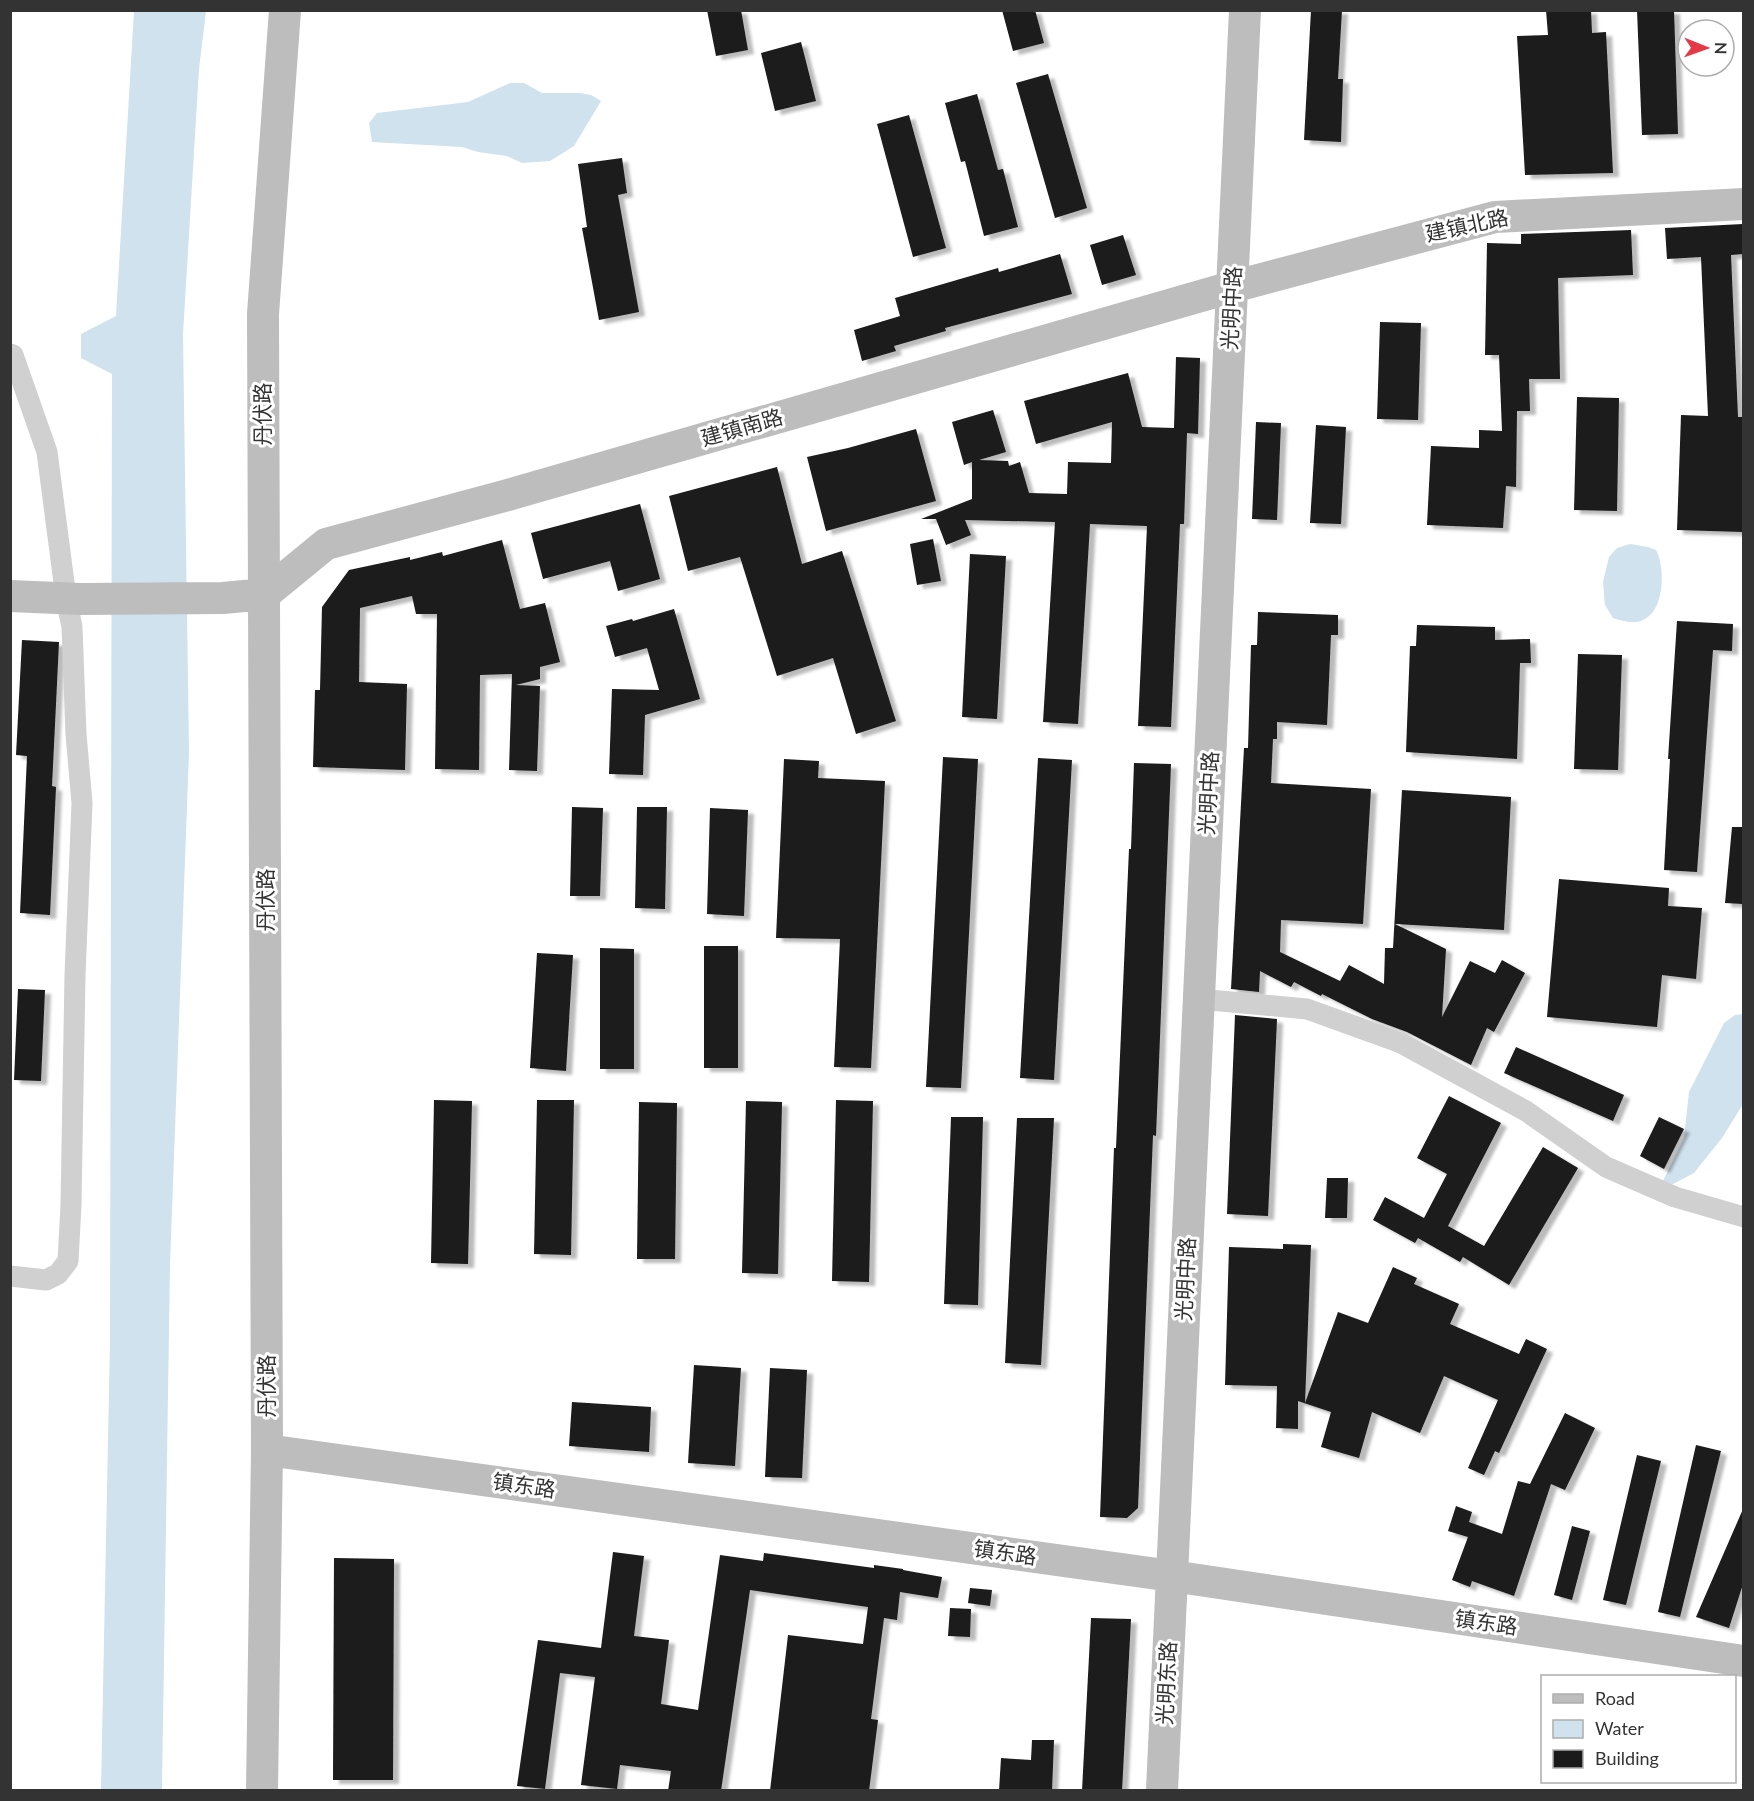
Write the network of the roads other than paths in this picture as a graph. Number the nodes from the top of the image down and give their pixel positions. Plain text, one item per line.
1 (285, 10) edge
2 (1245, 10) edge
3 (1743, 204) edge
4 (1233, 287) junction
5 (10, 354) edge
6 (265, 594) junction
7 (10, 596) edge
8 (77, 599) junction
9 (1199, 999) junction
10 (1743, 1217) edge
11 (10, 1276) edge
12 (267, 1450) junction
13 (1172, 1576) junction
14 (1743, 1661) edge
15 (262, 1791) edge
16 (1162, 1791) edge

1 - 6 street, 丹伏路
2 - 4 street, 光明中路
3 - 4 street, 建镇北路
4 - 6 street, 建镇南路
4 - 9 street, 光明中路
5 - 8 street
6 - 8 street
6 - 12 street, 丹伏路
7 - 8 street
8 - 11 street
9 - 10 street
9 - 13 street, 光明中路
12 - 13 street, 镇东路
12 - 15 street, 丹伏路
13 - 14 street, 镇东路
13 - 16 street, 光明东路

